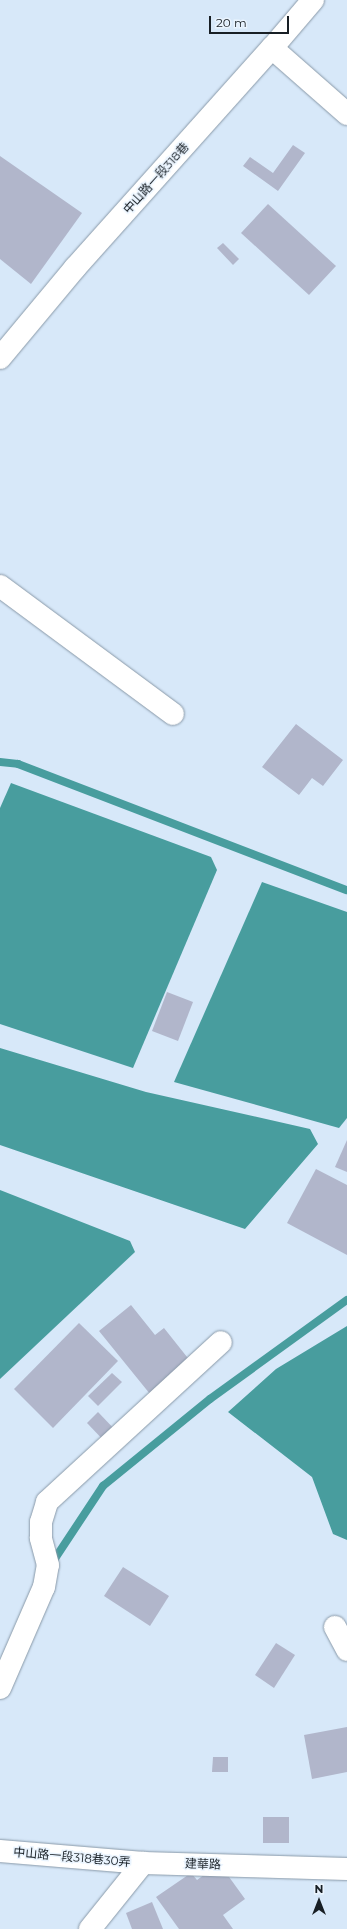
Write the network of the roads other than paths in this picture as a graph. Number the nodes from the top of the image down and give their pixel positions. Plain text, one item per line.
1 (313, 0) edge
2 (272, 48) junction
3 (347, 114) edge
4 (0, 358) edge
5 (0, 586) edge
6 (173, 714) dead end
7 (221, 1342) dead end
8 (335, 1626) dead end
9 (347, 1650) edge
10 (0, 1688) edge
11 (0, 1851) edge
12 (143, 1863) junction
13 (347, 1869) edge
14 (90, 1929) edge

1 - 2 street, 中山路一段318巷
2 - 3 street
2 - 4 street, 中山路一段318巷
5 - 6 street
7 - 10 street
8 - 9 street
11 - 12 street, 中山路一段318巷30弄
12 - 13 street, 建華路
12 - 14 street

